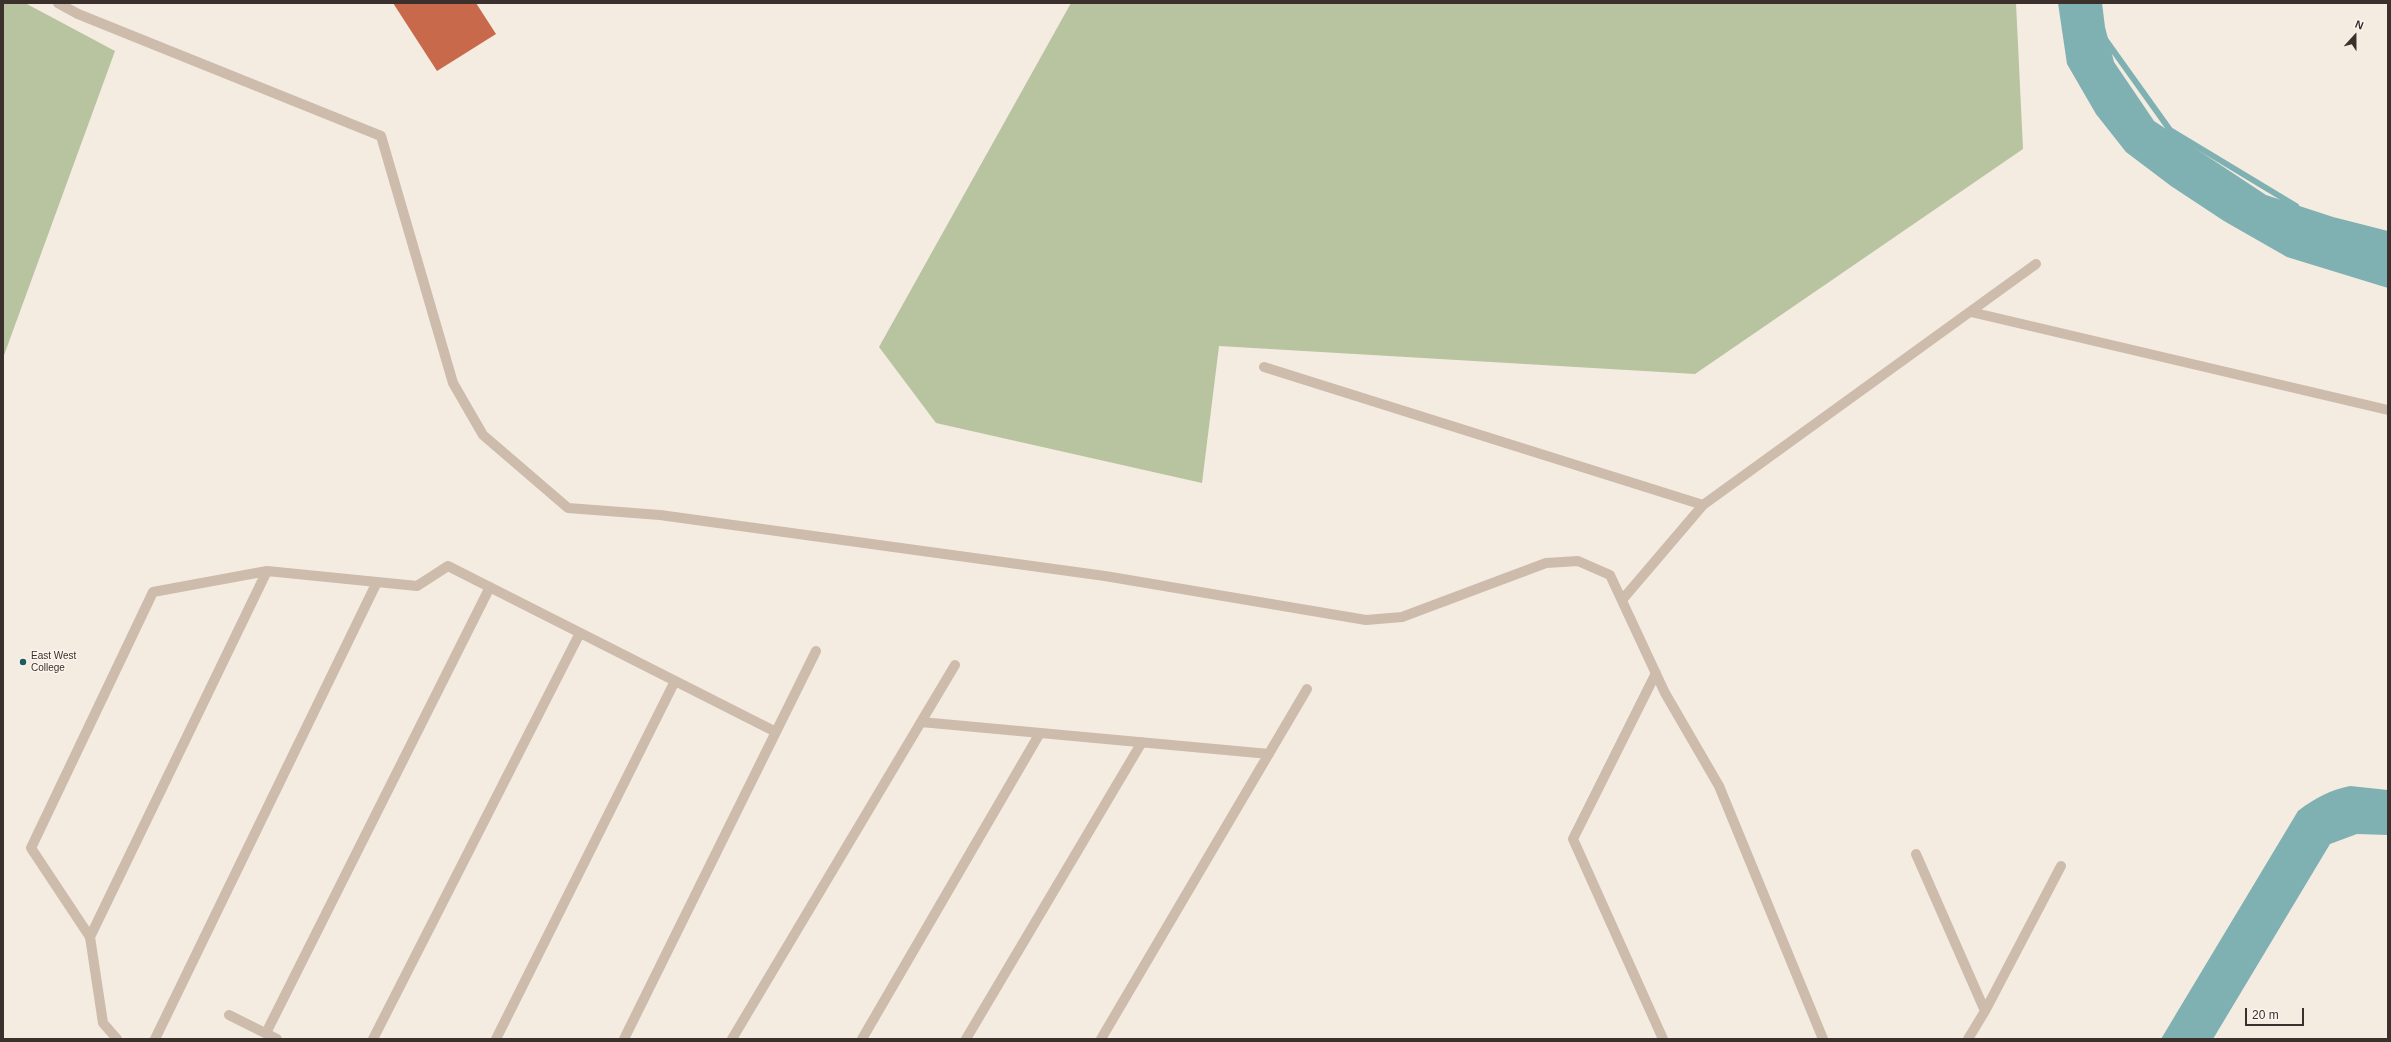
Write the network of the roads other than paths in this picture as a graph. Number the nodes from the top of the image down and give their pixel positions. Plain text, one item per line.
1 (58, 3) edge
2 (2036, 264) dead end
3 (1971, 312) junction
4 (1264, 367) dead end
5 (2388, 410) edge
6 (1703, 504) junction
7 (267, 571) junction
8 (377, 582) junction
9 (490, 588) junction
10 (1622, 600) junction
11 (580, 633) junction
12 (816, 652) dead end
13 (955, 665) dead end
14 (1656, 674) junction
15 (676, 681) junction
16 (1307, 689) dead end
17 (921, 722) junction
18 (776, 732) junction
19 (1040, 733) junction
20 (1142, 742) junction
21 (1269, 754) junction
22 (1916, 854) dead end
23 (2061, 866) dead end
24 (90, 937) junction
25 (1985, 1011) junction
26 (229, 1015) dead end
27 (266, 1033) junction
28 (117, 1039) edge
29 (155, 1039) edge
30 (277, 1039) edge
31 (373, 1039) edge
32 (496, 1039) edge
33 (624, 1039) edge
34 (732, 1039) edge
35 (862, 1039) edge
36 (966, 1039) edge
37 (1101, 1039) edge
38 (1663, 1039) edge
39 (1823, 1039) edge
40 (1968, 1039) edge

1 - 10 street
2 - 3 street
3 - 5 street
3 - 6 street
4 - 6 street
6 - 10 street
7 - 8 street
7 - 24 street
7 - 24 street
8 - 9 street
8 - 29 street
9 - 11 street
9 - 27 street
10 - 14 street
11 - 15 street
11 - 31 street
12 - 18 street
13 - 17 street
14 - 38 street
14 - 39 street
15 - 18 street
15 - 32 street
16 - 21 street
17 - 19 street
17 - 34 street
18 - 33 street
19 - 20 street
19 - 35 street
20 - 21 street
20 - 36 street
21 - 37 street
22 - 25 street
23 - 25 street
24 - 28 street
25 - 40 street
26 - 27 street
27 - 30 street

